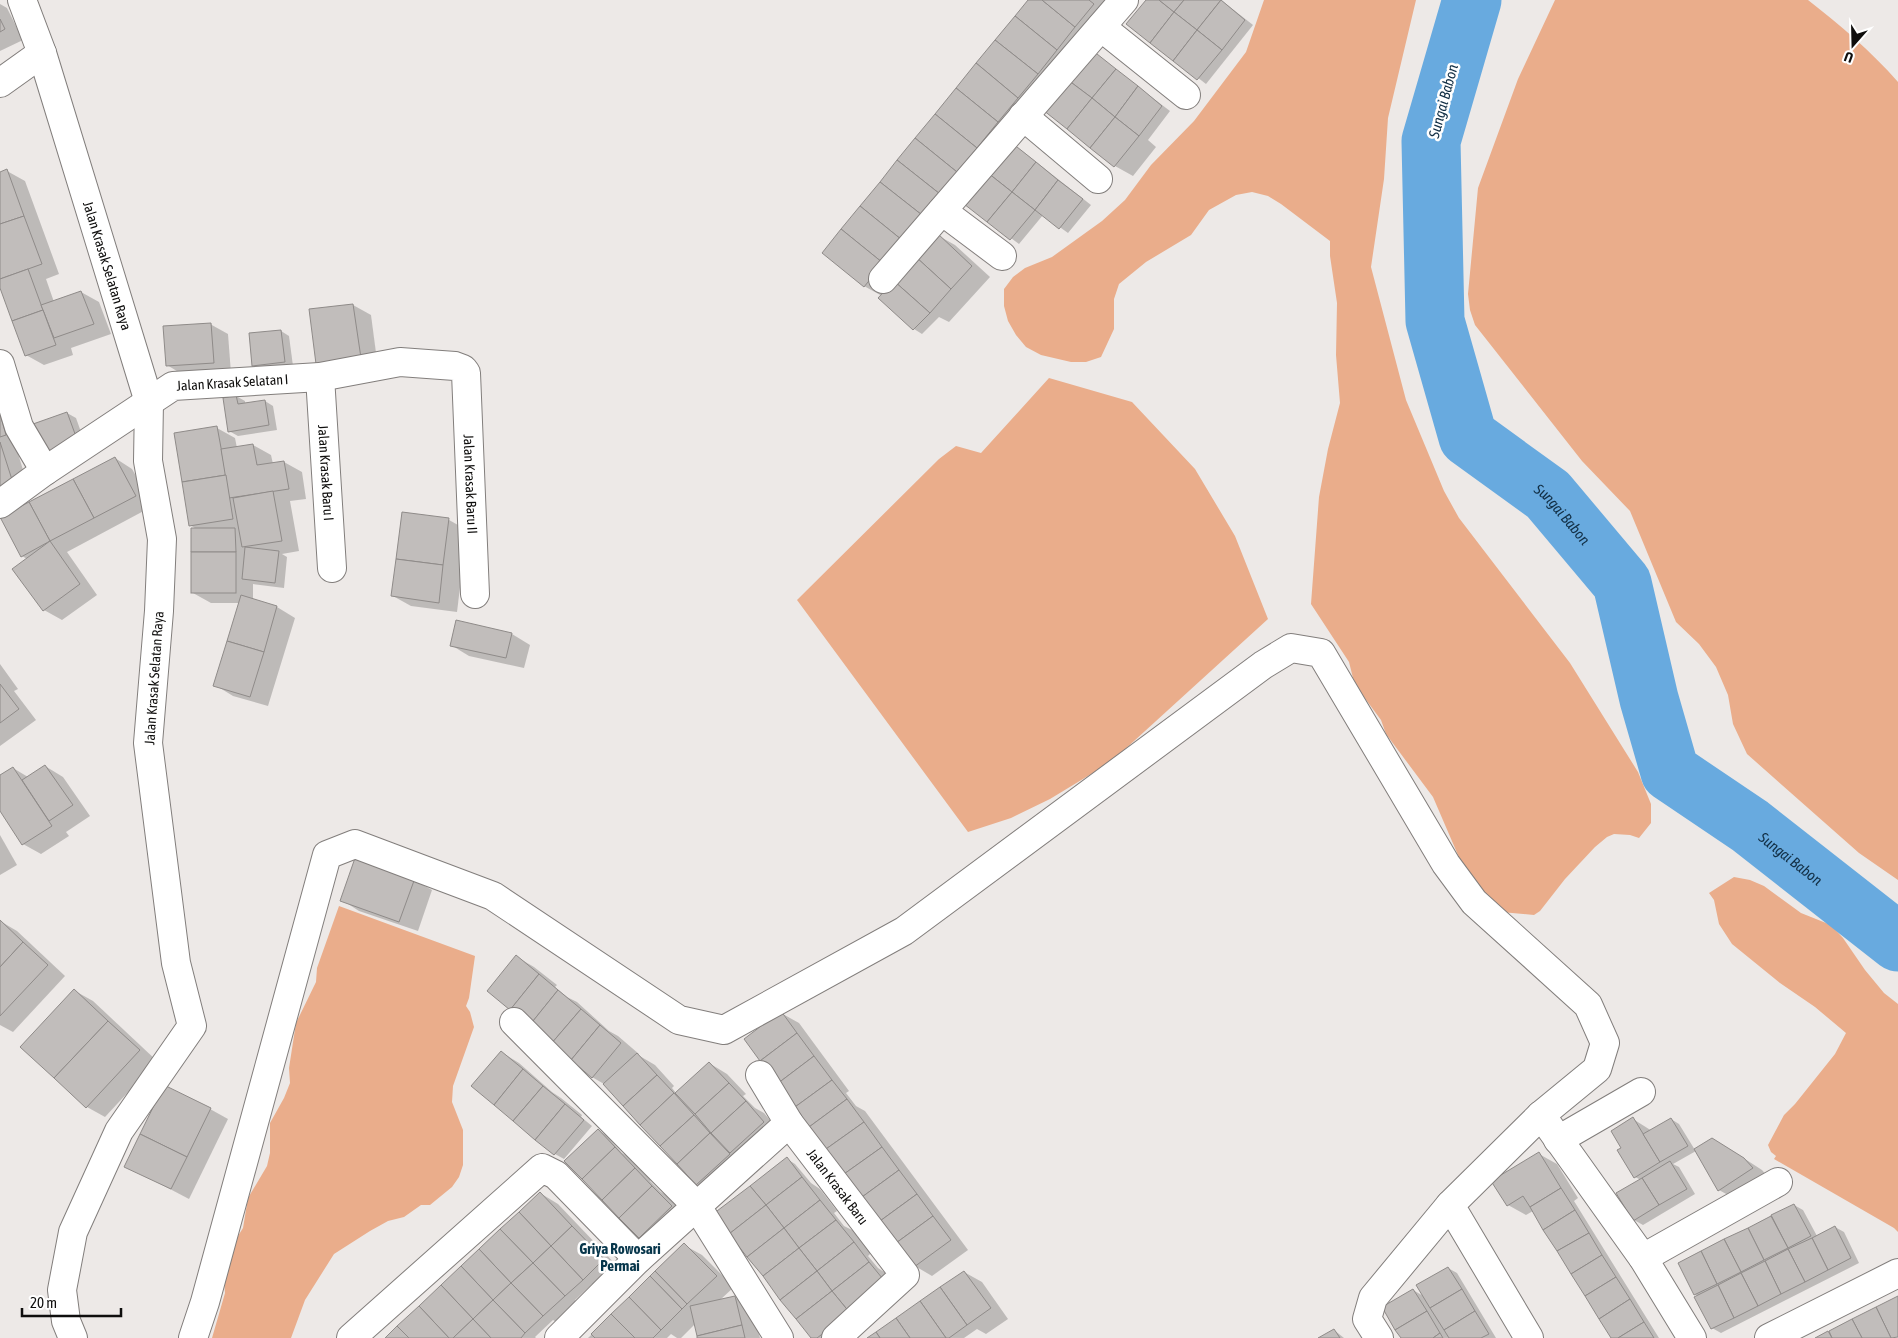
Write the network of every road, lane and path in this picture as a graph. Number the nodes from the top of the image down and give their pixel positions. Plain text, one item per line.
1 (22, 0) edge
2 (1124, 0) edge
3 (1101, 27) junction
4 (42, 52) junction
5 (0, 83) edge
6 (1186, 95) dead end
7 (1023, 116) junction
8 (1098, 179) dead end
9 (942, 211) junction
10 (1002, 256) dead end
11 (883, 279) dead end
12 (0, 364) edge
13 (466, 373) joint
14 (320, 377) junction
15 (149, 402) junction
16 (45, 471) junction
17 (0, 504) edge
18 (332, 568) dead end
19 (475, 594) dead end
20 (514, 1022) dead end
21 (760, 1075) dead end
22 (1641, 1092) dead end
23 (1541, 1115) junction
24 (789, 1123) junction
25 (1558, 1140) junction
26 (1778, 1182) dead end
27 (696, 1205) junction
28 (1450, 1205) junction
29 (1644, 1258) junction
30 (638, 1259) junction
31 (1898, 1273) edge
32 (73, 1338) edge
33 (193, 1338) edge
34 (351, 1338) edge
35 (559, 1338) edge
36 (779, 1338) edge
37 (836, 1338) edge
38 (1379, 1338) edge
39 (1529, 1338) edge
40 (1692, 1338) edge
41 (1769, 1338) edge

1 - 4 street, Jalan Krasak Selatan Raya
2 - 3 street
3 - 6 street
3 - 7 street
4 - 5 street
4 - 15 street, Jalan Krasak Selatan Raya
7 - 8 street
7 - 9 street
9 - 10 street
9 - 11 street
12 - 16 street
13 - 14 street, Jalan Krasak Selatan I
13 - 19 street, Jalan Krasak Baru II
14 - 15 street, Jalan Krasak Selatan I
14 - 18 street, Jalan Krasak Baru I
15 - 16 street, Jalan Krasak Selatan I
15 - 32 street, Jalan Krasak Selatan Raya
16 - 17 street, Jalan Krasak Selatan I
20 - 27 street
21 - 24 street
22 - 25 street
23 - 25 street
23 - 28 street
23 - 33 street
24 - 27 street
24 - 37 street, Jalan Krasak Baru
25 - 29 street
26 - 29 street
27 - 30 street
27 - 36 street
28 - 38 street
28 - 39 street
29 - 40 street
30 - 34 street
30 - 35 street
31 - 41 street

